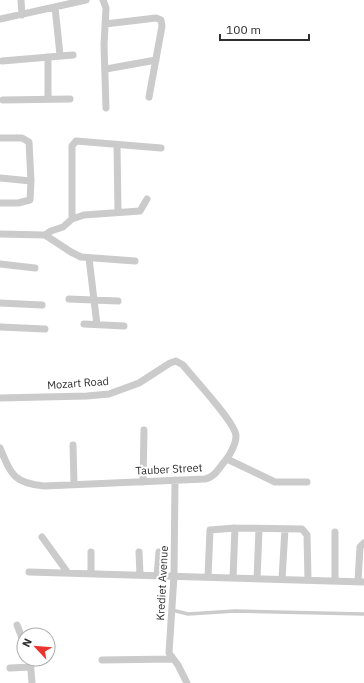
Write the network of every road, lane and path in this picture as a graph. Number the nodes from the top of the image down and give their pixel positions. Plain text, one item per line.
1 (21, 0) edge
2 (86, 0) edge
3 (103, 0) edge
4 (55, 7) junction
5 (22, 15) junction
6 (0, 19) edge
7 (105, 24) junction
8 (60, 55) junction
9 (73, 55) dead end
10 (48, 57) junction
11 (156, 60) junction
12 (2, 61) dead end
13 (106, 69) junction
14 (149, 97) dead end
15 (48, 98) junction
16 (70, 99) dead end
17 (3, 100) dead end
18 (106, 108) dead end
19 (0, 138) edge
20 (117, 145) junction
21 (161, 148) dead end
22 (0, 178) edge
23 (31, 181) junction
24 (147, 199) dead end
25 (0, 203) edge
26 (118, 212) junction
27 (72, 219) junction
28 (0, 234) edge
29 (45, 235) junction
30 (89, 258) junction
31 (135, 260) dead end
32 (0, 264) edge
33 (35, 268) dead end
34 (69, 299) dead end
35 (94, 300) junction
36 (118, 301) dead end
37 (0, 303) edge
38 (42, 305) dead end
39 (84, 324) dead end
40 (97, 325) junction
41 (124, 326) dead end
42 (0, 327) edge
43 (45, 329) dead end
44 (174, 361) joint
45 (0, 398) edge
46 (144, 430) dead end
47 (73, 446) dead end
48 (0, 448) edge
49 (227, 459) junction
50 (175, 480) junction
51 (144, 482) junction
52 (307, 482) dead end
53 (74, 484) junction
54 (235, 528) junction
55 (259, 529) junction
56 (285, 529) junction
57 (335, 532) dead end
58 (42, 537) dead end
59 (364, 543) edge
60 (91, 552) dead end
61 (139, 552) dead end
62 (159, 552) dead end
63 (29, 572) dead end
64 (68, 574) junction
65 (91, 574) junction
66 (140, 575) junction
67 (157, 576) junction
68 (174, 576) junction
69 (208, 577) junction
70 (233, 578) junction
71 (257, 579) junction
72 (282, 579) junction
73 (308, 580) junction
74 (335, 581) junction
75 (361, 582) edge
76 (172, 610) junction
77 (364, 614) edge
78 (172, 659) junction
79 (102, 660) dead end
80 (31, 667) joint
81 (10, 668) dead end
82 (32, 683) edge
83 (187, 683) edge

1 - 5 street
2 - 4 street
3 - 7 street
4 - 5 street
4 - 8 street
5 - 6 street
7 - 11 street
7 - 13 street
8 - 9 street
8 - 10 street
10 - 12 street
10 - 15 street
11 - 13 street
11 - 14 street
13 - 18 street
15 - 16 street
15 - 17 street
19 - 23 street
20 - 21 street
20 - 26 street
20 - 27 street
22 - 23 street
23 - 25 street
24 - 26 street
26 - 27 street
27 - 29 street
28 - 29 street
29 - 30 street
30 - 31 street
30 - 35 street
32 - 33 street
34 - 35 street
35 - 36 street
35 - 40 street
37 - 38 street
39 - 40 street
40 - 41 street
42 - 43 street
44 - 45 street, Mozart Road
44 - 49 street, Tauber Street
46 - 51 street
47 - 53 street
48 - 53 street, Tauber Street
49 - 50 street, Tauber Street
49 - 52 street
50 - 51 street, Tauber Street
50 - 68 street, Krediet Avenue
51 - 53 street, Tauber Street
54 - 55 street
54 - 69 street
54 - 70 street
55 - 56 street
55 - 71 street
56 - 72 street
56 - 73 street
57 - 74 street
58 - 64 street
59 - 75 street
60 - 65 street
61 - 66 street
62 - 67 street
63 - 64 street
64 - 65 street
65 - 66 street
66 - 67 street
67 - 68 street
68 - 69 street
68 - 76 street, Krediet Avenue
69 - 70 street
70 - 71 street
71 - 72 street
72 - 73 street
73 - 74 street
74 - 75 street
76 - 77 lane
76 - 78 street, Krediet Avenue
78 - 79 street
78 - 83 street, Krediet Avenue
80 - 81 street
80 - 82 street

